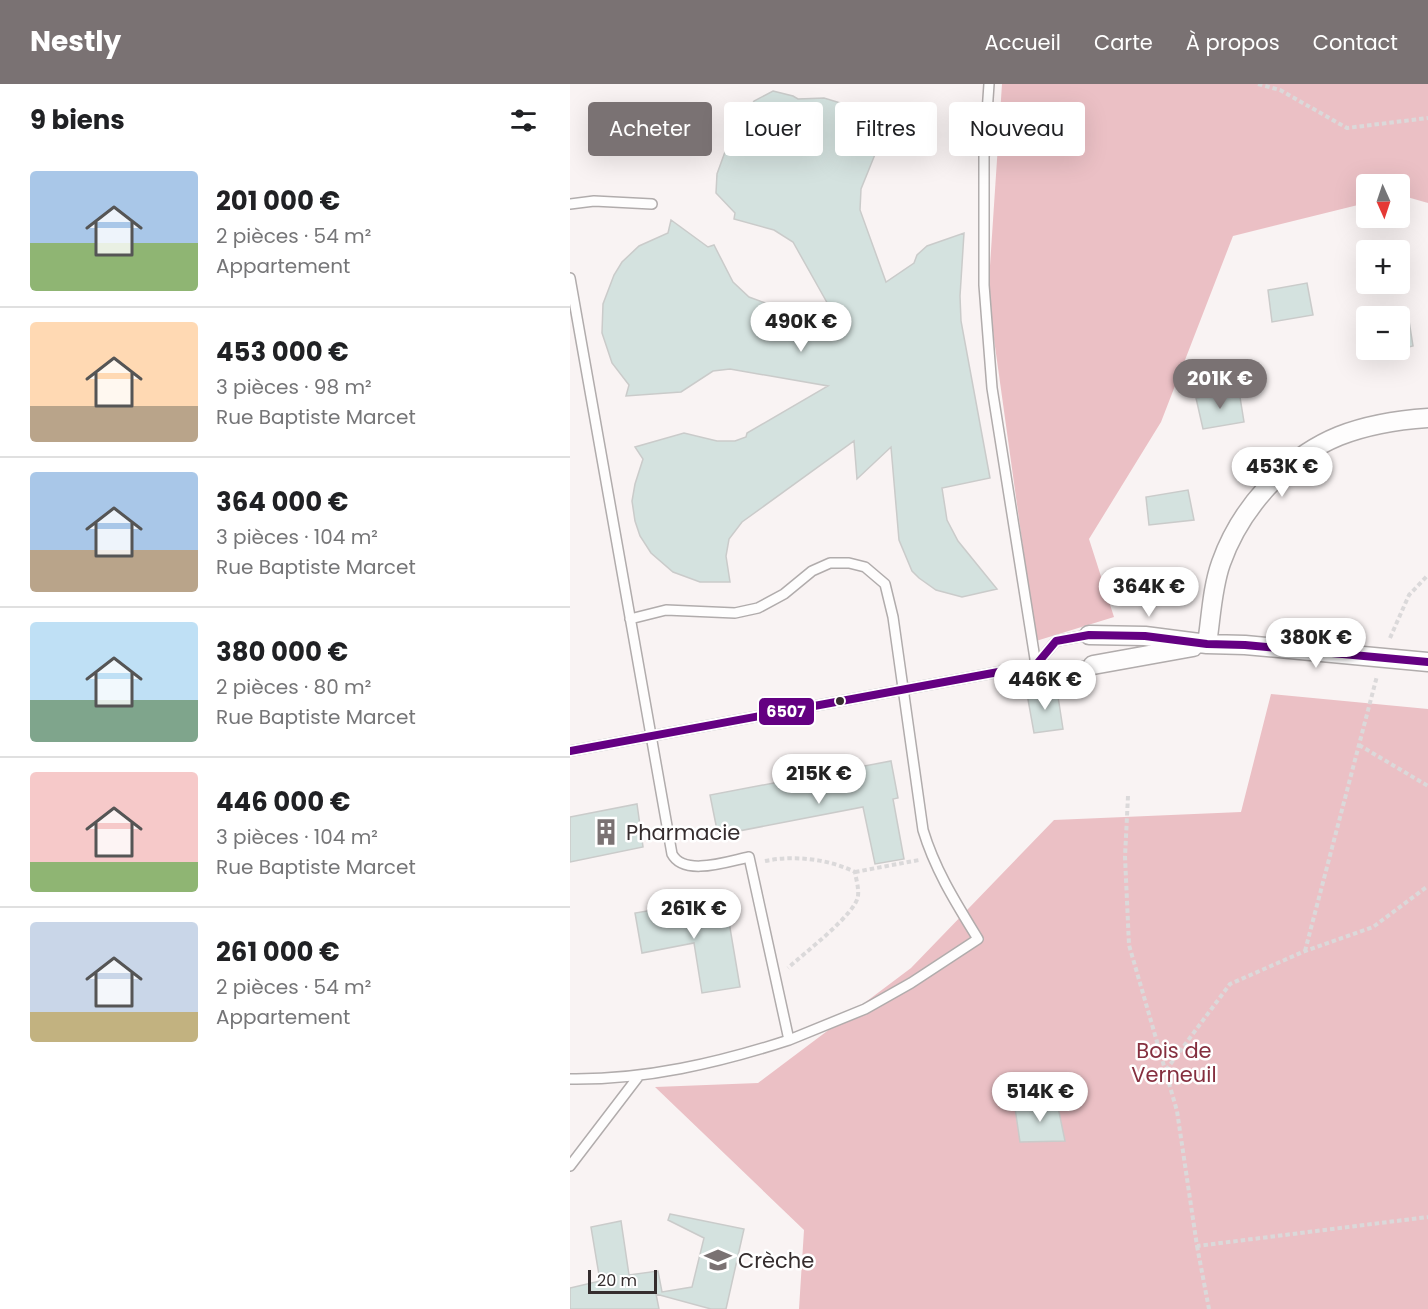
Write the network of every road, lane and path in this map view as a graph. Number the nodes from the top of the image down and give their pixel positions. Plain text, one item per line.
1 (989, 84) edge
2 (1258, 84) edge
3 (1428, 118) edge
4 (570, 204) edge
5 (652, 204) dead end
6 (570, 278) edge
7 (1428, 418) edge
8 (1428, 576) edge
9 (630, 619) junction
10 (1089, 635) joint
11 (1207, 644) junction
12 (1382, 657) junction
13 (1428, 662) edge
14 (1036, 665) junction
15 (1093, 665) joint
16 (903, 690) junction
17 (651, 736) junction
18 (1359, 745) junction
19 (570, 751) edge
20 (1428, 786) edge
21 (1128, 796) dead end
22 (931, 858) junction
23 (751, 864) junction
24 (855, 872) junction
25 (1428, 886) edge
26 (1305, 951) junction
27 (776, 978) junction
28 (789, 1040) junction
29 (1166, 1071) junction
30 (638, 1077) junction
31 (570, 1079) edge
32 (570, 1166) edge
33 (1428, 1217) edge
34 (1197, 1246) junction
35 (1209, 1309) edge

1 - 14 lane
2 - 3 path
4 - 5 lane
6 - 9 lane
7 - 11 street
8 - 12 path
9 - 16 lane
9 - 17 lane
10 - 11 street
10 - 14 lane
11 - 12 street
11 - 15 street
12 - 13 street
12 - 18 path
14 - 15 lane
14 - 16 lane
16 - 17 lane
16 - 22 lane
17 - 19 lane
17 - 23 lane
18 - 20 path
18 - 26 path
21 - 29 path
22 - 24 path
22 - 28 lane
23 - 24 path
23 - 27 lane
24 - 27 path
25 - 26 path
26 - 29 path
27 - 28 lane
28 - 30 lane
29 - 34 path
30 - 31 lane
30 - 32 lane
33 - 34 path
34 - 35 path

